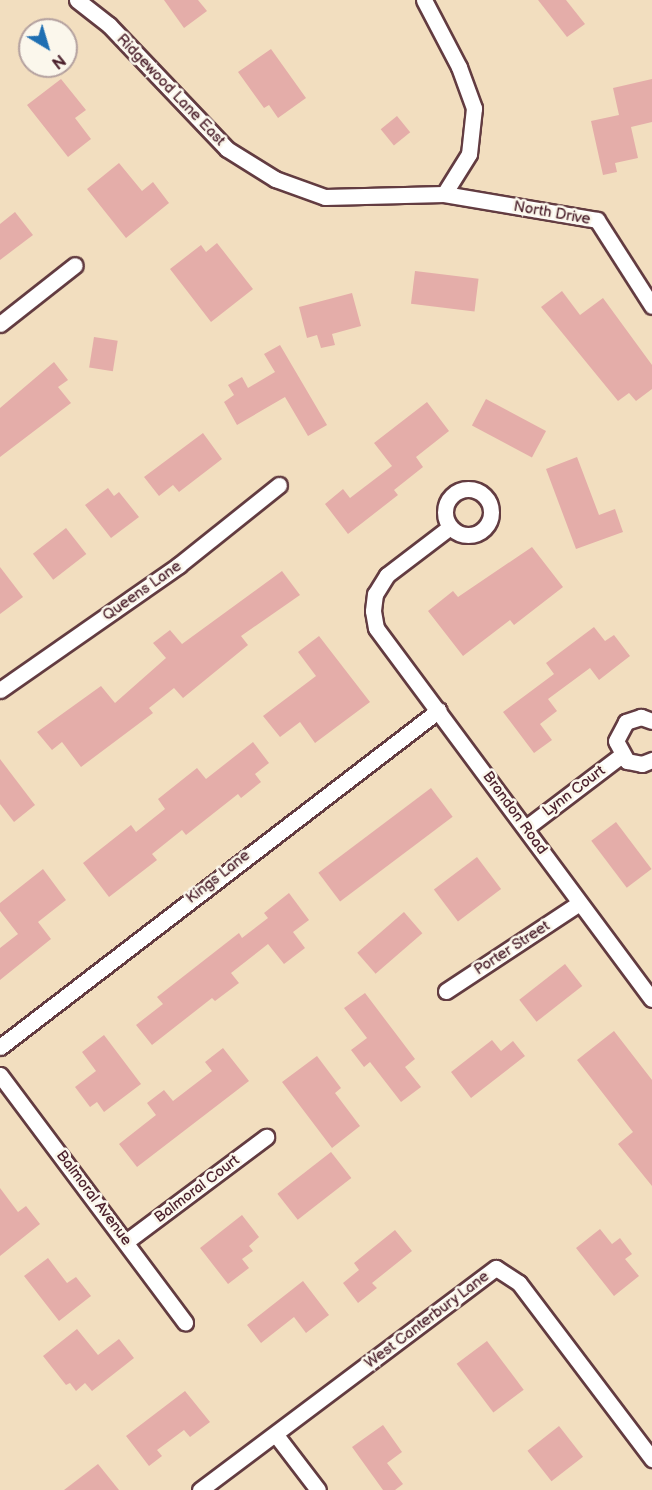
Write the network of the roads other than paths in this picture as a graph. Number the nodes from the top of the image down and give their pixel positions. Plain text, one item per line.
1 (77, 0) edge
2 (424, 0) edge
3 (444, 194) junction
4 (75, 264) dead end
5 (652, 306) edge
6 (0, 324) edge
7 (279, 485) dead end
8 (450, 527) dead end
9 (0, 690) edge
10 (439, 710) junction
11 (652, 721) edge
12 (622, 755) junction
13 (652, 760) edge
14 (527, 827) junction
15 (578, 904) junction
16 (446, 991) dead end
17 (652, 999) edge
18 (0, 1047) edge
19 (0, 1075) edge
20 (266, 1137) dead end
21 (127, 1241) junction
22 (185, 1322) dead end
23 (276, 1435) junction
24 (652, 1459) edge
25 (200, 1490) edge
26 (318, 1490) edge

1 - 3 street, Ridgewood Lane East
2 - 3 street
3 - 5 street, North Drive
4 - 6 street
7 - 9 street, Queens Lane
8 - 10 street, Brandon Road
10 - 14 street, Brandon Road
10 - 18 street, Kings Lane
11 - 12 street
12 - 13 street
12 - 14 street, Lynn Court
14 - 15 street, Brandon Road
15 - 16 street, Porter Street
15 - 17 street, Brandon Road
19 - 21 street, Balmoral Avenue
20 - 21 street, Balmoral Court
21 - 22 street, Balmoral Avenue
23 - 24 street, West Canterbury Lane
23 - 25 street
23 - 26 street

